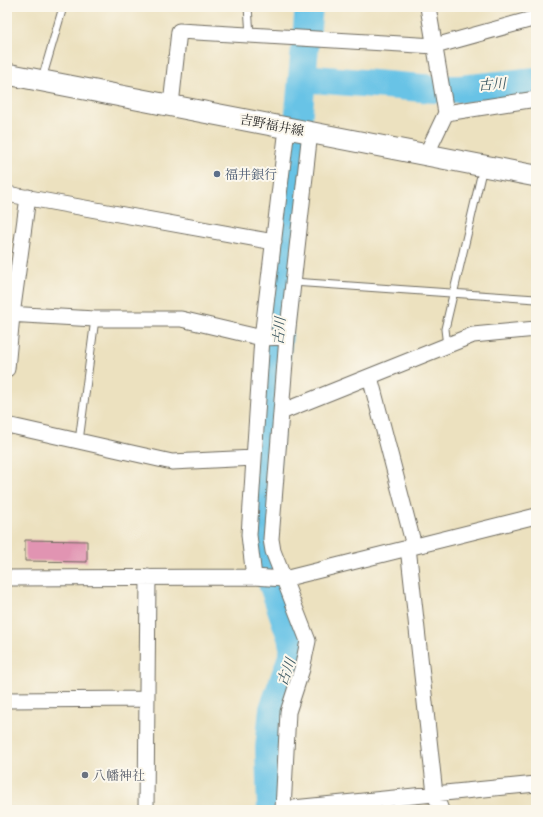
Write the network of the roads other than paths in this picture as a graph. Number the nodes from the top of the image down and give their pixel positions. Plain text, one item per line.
1 (63, 7) edge
2 (248, 7) edge
3 (428, 7) edge
4 (536, 18) edge
5 (250, 35) junction
6 (435, 46) junction
7 (7, 74) edge
8 (41, 81) junction
9 (536, 99) edge
10 (171, 105) junction
11 (445, 107) junction
12 (288, 128) junction
13 (310, 132) junction
14 (426, 155) junction
15 (483, 166) junction
16 (536, 176) edge
17 (7, 194) edge
18 (28, 197) junction
19 (274, 242) junction
20 (293, 282) junction
21 (453, 294) junction
22 (536, 299) edge
23 (9, 314) edge
24 (95, 319) junction
25 (536, 329) edge
26 (287, 337) junction
27 (262, 338) junction
28 (447, 346) junction
29 (7, 369) edge
30 (370, 377) junction
31 (281, 412) junction
32 (7, 425) edge
33 (79, 441) junction
34 (254, 458) junction
35 (536, 516) edge
36 (411, 546) junction
37 (148, 577) junction
38 (254, 577) junction
39 (7, 578) edge
40 (284, 579) junction
41 (147, 699) junction
42 (7, 700) edge
43 (536, 784) edge
44 (435, 794) junction
45 (146, 810) edge
46 (283, 810) edge
47 (440, 810) edge

1 - 8 lane
2 - 5 lane
3 - 6 street
4 - 6 street
5 - 6 street
5 - 10 street
6 - 11 street
7 - 8 main road, 吉野福井線
8 - 10 main road, 吉野福井線
9 - 11 street
10 - 12 main road, 吉野福井線
11 - 14 street
12 - 13 main road, 吉野福井線
12 - 19 street
13 - 14 main road, 吉野福井線
13 - 20 street
14 - 15 main road, 吉野福井線
15 - 16 main road, 吉野福井線
15 - 21 lane
17 - 18 street
18 - 19 street
18 - 23 street
19 - 27 street
20 - 21 lane
20 - 26 street
21 - 22 lane
21 - 28 lane
23 - 24 street
23 - 29 street
24 - 27 street
24 - 33 lane
25 - 28 street
26 - 27 street
26 - 31 street
27 - 34 street
28 - 30 street
30 - 31 street
30 - 36 street
31 - 40 street
32 - 33 street
33 - 34 street
34 - 38 street
35 - 36 street
36 - 40 street
36 - 44 street
37 - 38 street
37 - 39 street
37 - 41 street
38 - 40 street
40 - 46 street
41 - 42 street
41 - 45 street
43 - 44 street
44 - 46 street
44 - 47 street

